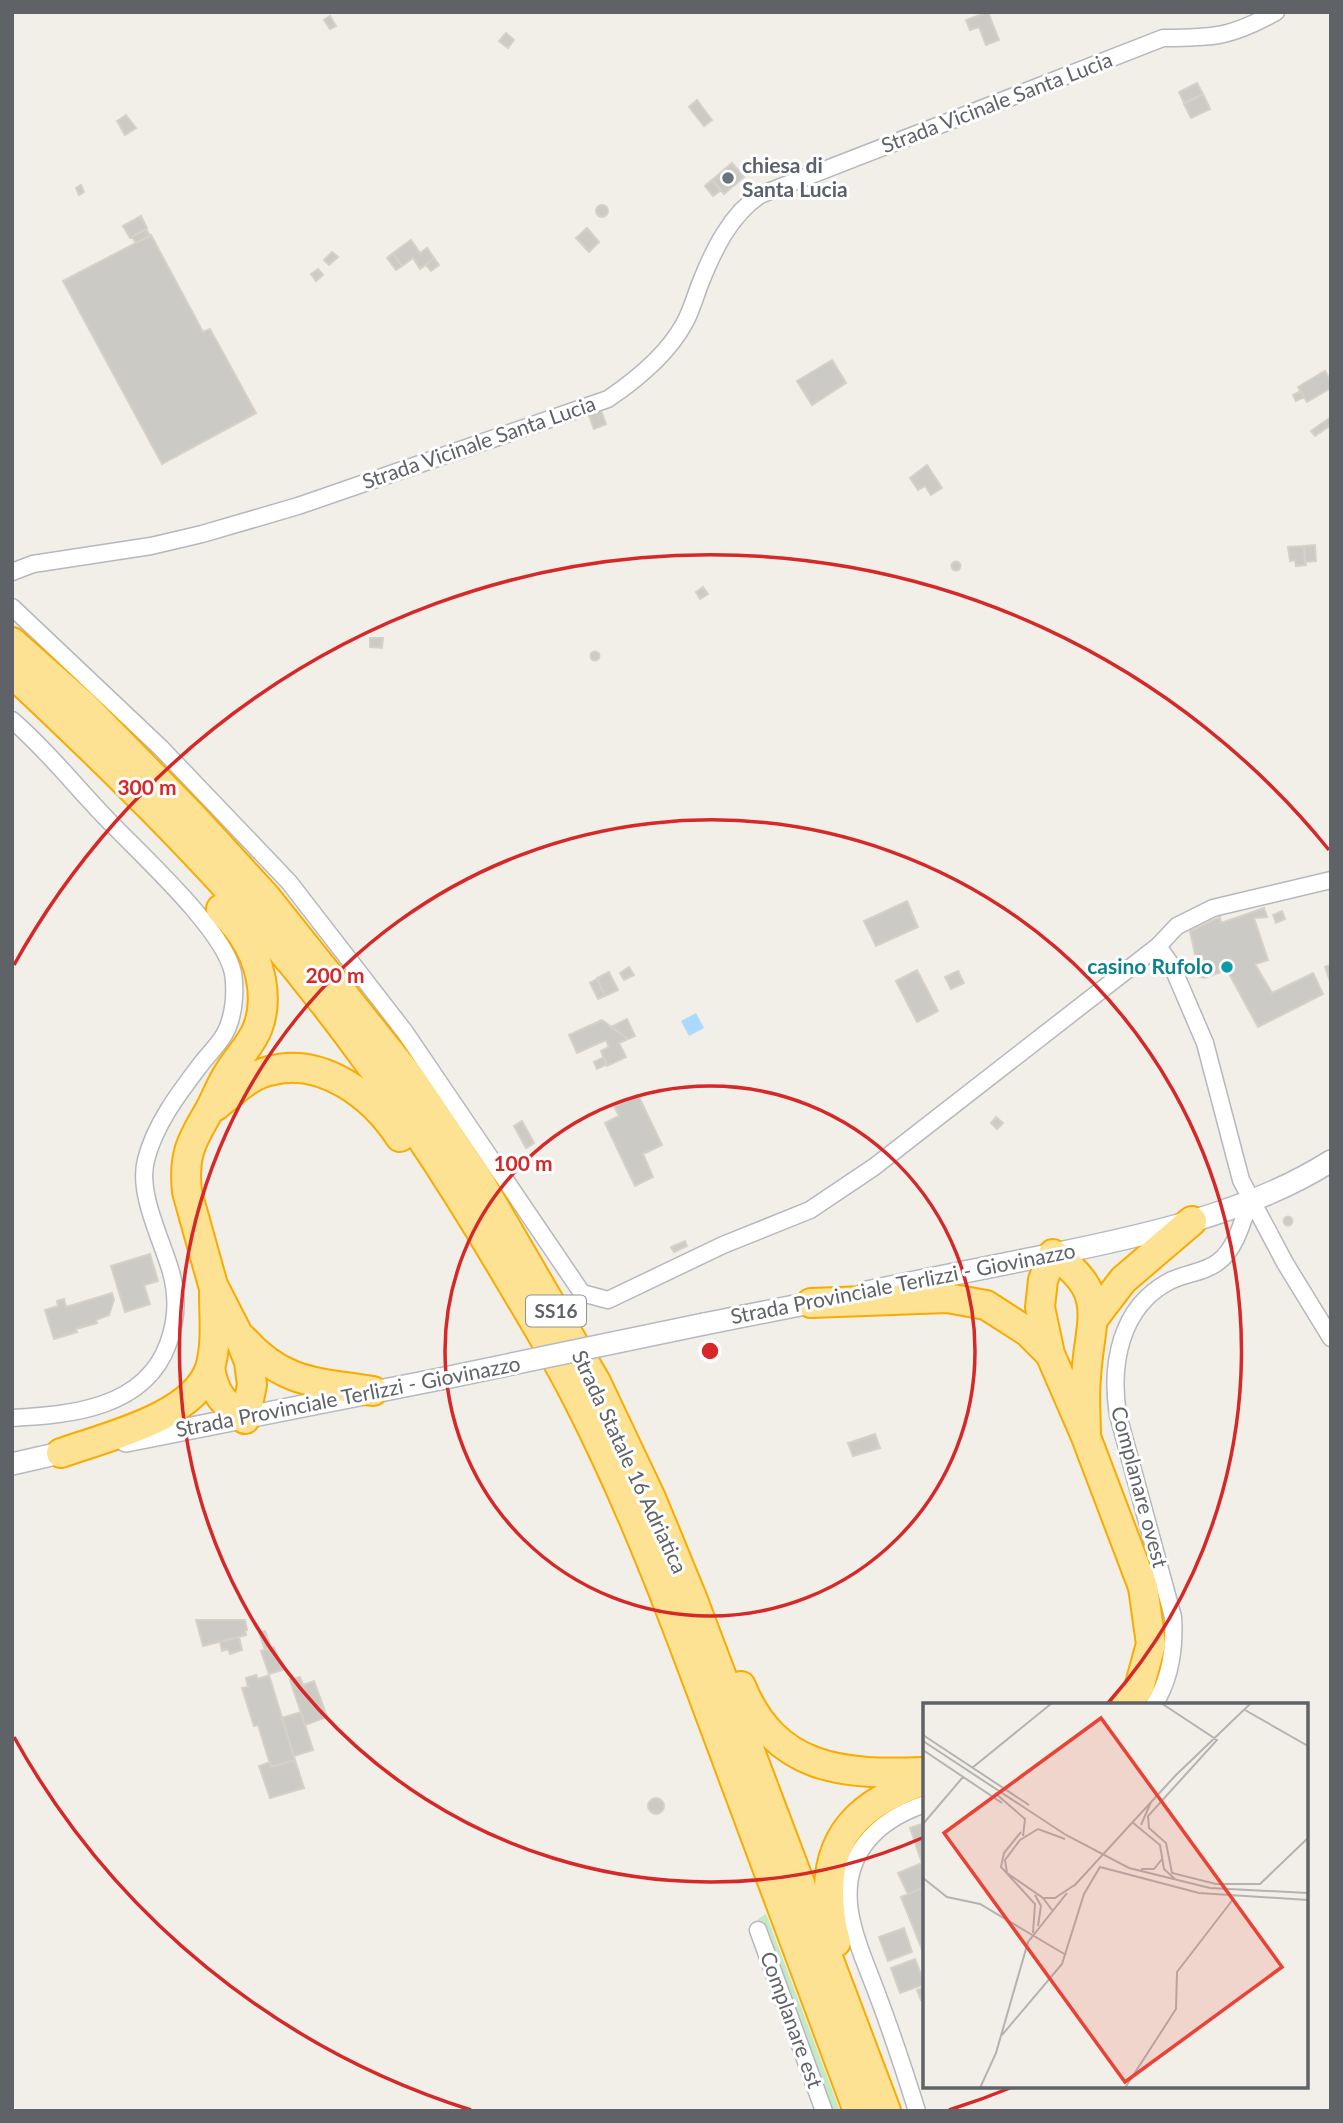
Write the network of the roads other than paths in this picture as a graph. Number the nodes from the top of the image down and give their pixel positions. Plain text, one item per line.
1 (1276, 12) edge
2 (12, 572) edge
3 (12, 607) edge
4 (12, 642) edge
5 (12, 673) edge
6 (12, 720) edge
7 (116, 771) junction
8 (1331, 880) edge
9 (1158, 946) junction
10 (208, 1112) junction
11 (1331, 1161) edge
12 (1250, 1200) junction
13 (1192, 1221) junction
14 (1054, 1254) junction
15 (213, 1285) junction
16 (811, 1303) junction
17 (533, 1318) junction
18 (1094, 1318) junction
19 (238, 1334) junction
20 (1331, 1338) edge
21 (1050, 1354) junction
22 (210, 1368) junction
23 (373, 1391) junction
24 (12, 1418) edge
25 (245, 1419) junction
26 (1086, 1437) junction
27 (61, 1453) junction
28 (12, 1464) edge
29 (691, 1595) junction
30 (1128, 1703) edge
31 (1155, 1703) edge
32 (923, 1772) edge
33 (923, 1781) edge
34 (923, 1805) edge
35 (758, 1930) dead end
36 (824, 2111) edge
37 (858, 2111) edge
38 (888, 2111) edge
39 (917, 2111) edge

1 - 2 street, Strada Vicinale Santa Lucia
3 - 9 street
4 - 29 highway, Strada Statale 16 Adriatica / SS16
5 - 7 highway, Strada Statale 16 Adriatica / SS16
6 - 24 street
7 - 10 highway
7 - 17 highway, Strada Statale 16 Adriatica / SS16
8 - 9 street
9 - 12 street
10 - 15 highway
10 - 17 highway
11 - 12 main road, Strada Provinciale Terlizzi - Giovinazzo
12 - 13 main road, Strada Provinciale Terlizzi - Giovinazzo
12 - 20 street
12 - 31 street, Complanare ovest
13 - 14 main road, Strada Provinciale Terlizzi - Giovinazzo
13 - 18 highway
14 - 16 main road, Strada Provinciale Terlizzi - Giovinazzo
14 - 18 highway
14 - 21 highway
15 - 19 highway
15 - 22 highway
16 - 21 highway
16 - 23 main road, Strada Provinciale Terlizzi - Giovinazzo, bridge
17 - 37 highway, Strada Statale 16 Adriatica / SS16
18 - 26 highway
19 - 23 highway
19 - 25 highway
21 - 26 highway
22 - 25 highway
22 - 27 highway
23 - 25 main road, Strada Provinciale Terlizzi - Giovinazzo
25 - 27 main road, Strada Provinciale Terlizzi - Giovinazzo
26 - 30 highway
27 - 28 main road, Strada Provinciale Terlizzi - Giovinazzo
29 - 32 highway
29 - 38 highway, Strada Statale 16 Adriatica / SS16
33 - 38 highway
34 - 39 street
35 - 36 street, Complanare est

